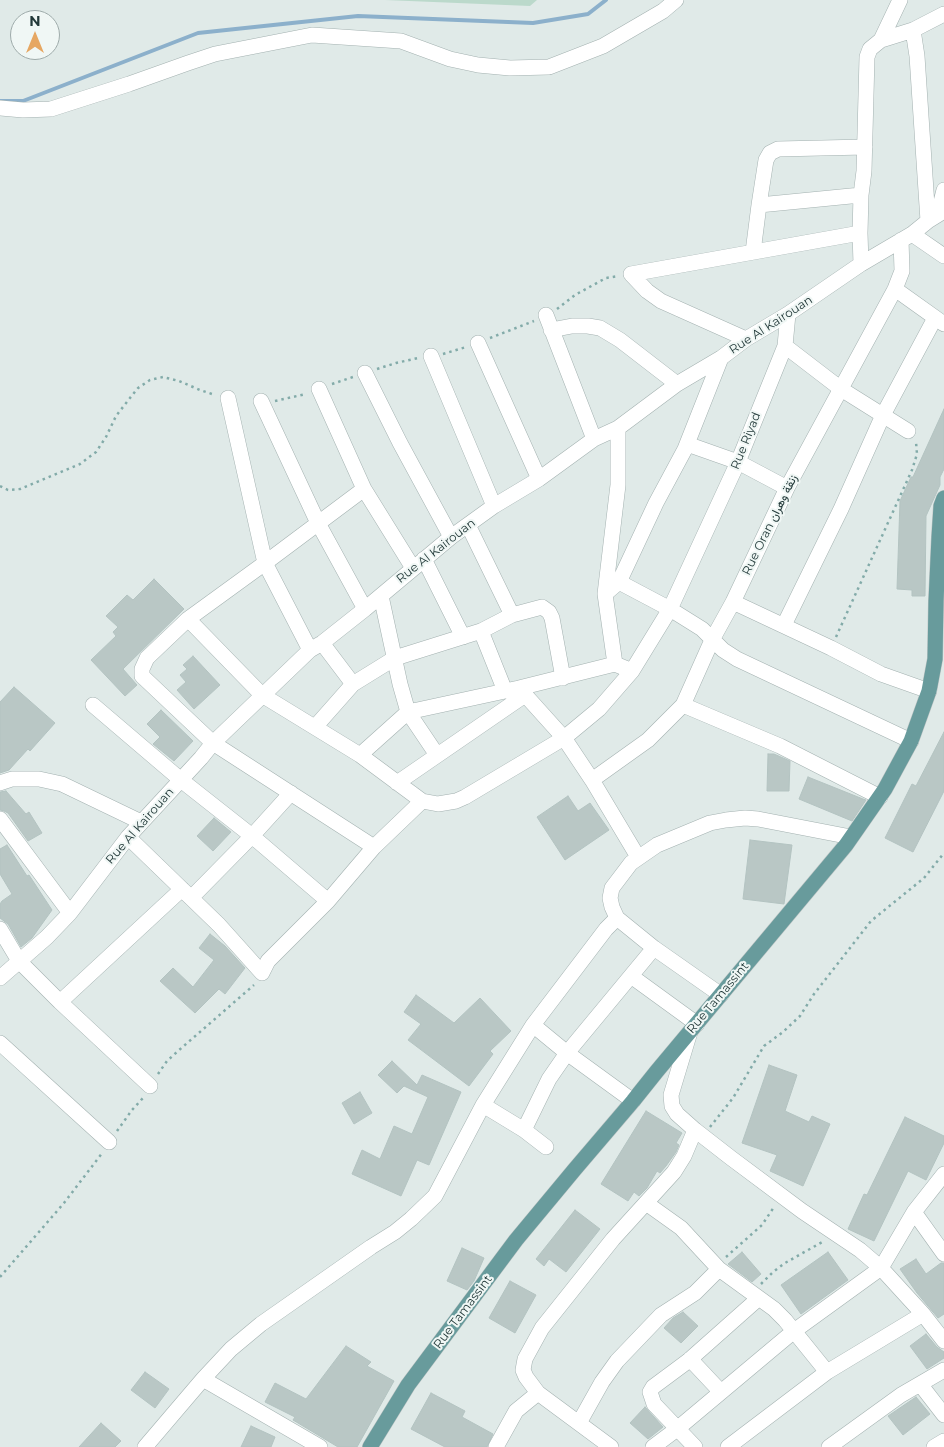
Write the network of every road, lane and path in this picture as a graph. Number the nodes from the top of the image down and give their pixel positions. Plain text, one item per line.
1 (676, 0) edge
2 (900, 0) edge
3 (944, 14) edge
4 (913, 30) junction
5 (881, 40) junction
6 (0, 108) edge
7 (865, 147) junction
8 (944, 190) edge
9 (861, 196) junction
10 (759, 205) junction
11 (937, 216) edge
12 (860, 233) junction
13 (907, 237) junction
14 (753, 252) junction
15 (944, 256) edge
16 (861, 264) junction
17 (895, 290) junction
18 (788, 314) junction
19 (546, 315) dead end
20 (940, 321) edge
21 (551, 330) junction
22 (746, 339) junction
23 (478, 343) dead end
24 (785, 346) junction
25 (431, 356) dead end
26 (721, 358) junction
27 (365, 372) dead end
28 (677, 384) junction
29 (319, 389) dead end
30 (841, 389) junction
31 (228, 398) dead end
32 (261, 401) dead end
33 (883, 415) junction
34 (618, 428) junction
35 (908, 430) joint
36 (594, 439) junction
37 (687, 444) junction
38 (738, 462) junction
39 (539, 479) junction
40 (787, 488) junction
41 (364, 489) junction
42 (944, 498) edge
43 (494, 506) junction
44 (318, 523) junction
45 (468, 525) junction
46 (451, 537) junction
47 (265, 563) junction
48 (419, 564) junction
49 (619, 582) junction
50 (605, 594) junction
51 (381, 596) junction
52 (733, 602) junction
53 (365, 609) junction
54 (670, 609) junction
55 (512, 615) junction
56 (188, 619) junction
57 (784, 625) junction
58 (481, 631) junction
59 (463, 637) junction
60 (712, 640) junction
61 (316, 646) junction
62 (832, 648) junction
63 (395, 658) junction
64 (615, 664) junction
65 (632, 671) junction
66 (563, 678) junction
67 (353, 684) junction
68 (516, 691) junction
69 (929, 691) junction
70 (262, 695) junction
71 (93, 705) dead end
72 (682, 705) junction
73 (408, 712) junction
74 (315, 727) junction
75 (564, 738) junction
76 (911, 741) junction
77 (213, 744) junction
78 (360, 755) junction
79 (437, 755) junction
80 (181, 780) junction
81 (592, 780) junction
82 (397, 782) junction
83 (0, 783) edge
84 (291, 793) junction
85 (880, 796) junction
86 (422, 801) junction
87 (0, 819) edge
88 (141, 822) junction
89 (252, 836) junction
90 (128, 837) junction
91 (851, 837) junction
92 (374, 847) junction
93 (944, 853) edge
94 (638, 857) junction
95 (187, 893) junction
96 (328, 901) junction
97 (70, 913) junction
98 (617, 918) junction
99 (0, 929) edge
100 (654, 948) junction
101 (19, 961) junction
102 (262, 973) junction
103 (631, 976) junction
104 (0, 978) edge
105 (721, 994) junction
106 (60, 1002) junction
107 (533, 1025) junction
108 (693, 1028) junction
109 (0, 1043) edge
110 (567, 1052) junction
111 (150, 1086) junction
112 (633, 1101) junction
113 (483, 1105) junction
114 (524, 1130) junction
115 (699, 1133) junction
116 (109, 1142) junction
117 (546, 1147) dead end
118 (943, 1177) edge
119 (779, 1194) junction
120 (646, 1203) junction
121 (914, 1212) junction
122 (836, 1233) junction
123 (944, 1254) edge
124 (718, 1268) junction
125 (881, 1268) junction
126 (0, 1277) edge
127 (756, 1295) junction
128 (923, 1314) junction
129 (794, 1331) junction
130 (942, 1337) edge
131 (690, 1359) junction
132 (944, 1370) edge
133 (827, 1372) junction
134 (203, 1379) junction
135 (920, 1384) junction
136 (721, 1392) junction
137 (538, 1393) junction
138 (944, 1415) edge
139 (579, 1424) junction
140 (677, 1429) junction
141 (944, 1441) edge
142 (145, 1447) edge
143 (320, 1447) edge
144 (370, 1447) edge
145 (496, 1447) edge
146 (611, 1447) edge
147 (653, 1447) edge
148 (695, 1447) edge
149 (728, 1447) edge
150 (829, 1447) edge
151 (934, 1447) edge

1 - 6 street
2 - 5 street
3 - 4 street
4 - 5 street
4 - 11 street
5 - 7 street
7 - 9 street
7 - 10 street
8 - 11 street
9 - 10 street
9 - 12 street
10 - 14 street
11 - 13 street, Rue Al Kairouan
12 - 14 street
12 - 16 street
13 - 15 street
13 - 16 street, Rue Al Kairouan
13 - 17 street, Rue Oran زنقة وهران
14 - 22 street
16 - 18 street, Rue Al Kairouan
17 - 20 street
17 - 30 street, Rue Oran زنقة وهران
18 - 22 street, Rue Al Kairouan
18 - 24 street, Rue Riyad
19 - 21 street
20 - 33 street
21 - 28 street
21 - 36 street
22 - 26 street, Rue Al Kairouan
23 - 39 street
24 - 30 street
24 - 38 street, Rue Riyad
25 - 43 street
26 - 28 street, Rue Al Kairouan
26 - 37 street
27 - 46 street
28 - 34 street, Rue Al Kairouan
29 - 41 street
30 - 33 street
30 - 40 street, Rue Oran زنقة وهران
31 - 47 street
32 - 44 street
33 - 35 street
33 - 57 street
34 - 36 street, Rue Al Kairouan
34 - 50 street
35 - 62 path
36 - 39 street, Rue Al Kairouan
37 - 38 street
37 - 49 street
38 - 40 street
38 - 54 street, Rue Riyad
39 - 43 street, Rue Al Kairouan
40 - 52 street, Rue Oran زنقة وهران
41 - 44 street
41 - 48 street
42 - 69 main road, Rue Tamassint
43 - 45 street, Rue Al Kairouan
44 - 47 street
44 - 53 street
45 - 46 street, Rue Al Kairouan
45 - 55 street
46 - 48 street, Rue Al Kairouan
47 - 56 street
47 - 61 street
48 - 51 street, Rue Al Kairouan
48 - 59 street
49 - 50 street
49 - 54 street
50 - 64 street
51 - 53 street, Rue Al Kairouan
51 - 63 street
52 - 57 street
52 - 60 street, Rue Oran زنقة وهران
53 - 61 street, Rue Al Kairouan
54 - 60 street
54 - 65 street, Rue Riyad
55 - 58 street
55 - 66 street
56 - 70 street
56 - 77 street
57 - 62 street
58 - 59 street
58 - 68 street
59 - 63 street
60 - 72 street, Rue Oran زنقة وهران
60 - 76 street
61 - 67 street
61 - 70 street, Rue Al Kairouan
62 - 69 street
63 - 67 street
63 - 73 street
64 - 65 street
64 - 66 street
65 - 75 street, Rue Riyad
66 - 68 street
67 - 74 street
68 - 73 street
68 - 75 street
68 - 79 street
69 - 76 main road, Rue Tamassint
70 - 74 street
70 - 77 street, Rue Al Kairouan
71 - 80 street
72 - 81 street, Rue Oran زنقة وهران
72 - 85 street
73 - 78 street
73 - 79 street
74 - 78 street
75 - 81 street
75 - 86 street, Rue Riyad
76 - 85 main road, Rue Tamassint
77 - 80 street, Rue Al Kairouan
77 - 84 street
78 - 82 street
79 - 82 street
80 - 88 street, Rue Al Kairouan
80 - 89 street
81 - 94 street
82 - 86 street
83 - 88 street
84 - 89 street
84 - 92 street
85 - 91 main road, Rue Tamassint
86 - 92 street
87 - 97 street
88 - 90 street, Rue Al Kairouan
89 - 95 street
89 - 96 street
90 - 95 street
90 - 97 street, Rue Al Kairouan
91 - 94 street
91 - 105 main road, Rue Tamassint
92 - 96 street
93 - 115 path
94 - 98 street
95 - 102 street
95 - 106 street
96 - 102 street
97 - 101 street, Rue Al Kairouan
98 - 100 street
98 - 107 street
99 - 101 street
100 - 103 street
100 - 105 street
101 - 104 street, Rue Al Kairouan
101 - 106 street
102 - 111 path
103 - 108 street
103 - 110 street
105 - 108 main road, Rue Tamassint
106 - 111 street
107 - 110 street
107 - 113 street
108 - 112 main road, Rue Tamassint
108 - 115 street
109 - 116 street
110 - 112 street
110 - 114 street
111 - 116 path
112 - 144 main road, Rue Tamassint
113 - 114 street
113 - 134 street
114 - 117 street
115 - 119 street
115 - 120 street
116 - 126 path
118 - 121 street
119 - 122 street
119 - 124 path
120 - 124 street
120 - 137 street
121 - 123 street
121 - 125 street
122 - 125 street
122 - 127 path
124 - 127 street
124 - 139 street
125 - 128 street
125 - 129 street
127 - 129 street
127 - 131 street
128 - 130 street
128 - 133 street
129 - 133 street
129 - 136 street
131 - 136 street
131 - 140 street
132 - 135 street
133 - 149 street
134 - 142 street
134 - 143 street
135 - 138 street
135 - 150 street
136 - 140 street
137 - 139 street
137 - 145 street
139 - 146 street
140 - 147 street
140 - 148 street
141 - 151 street

